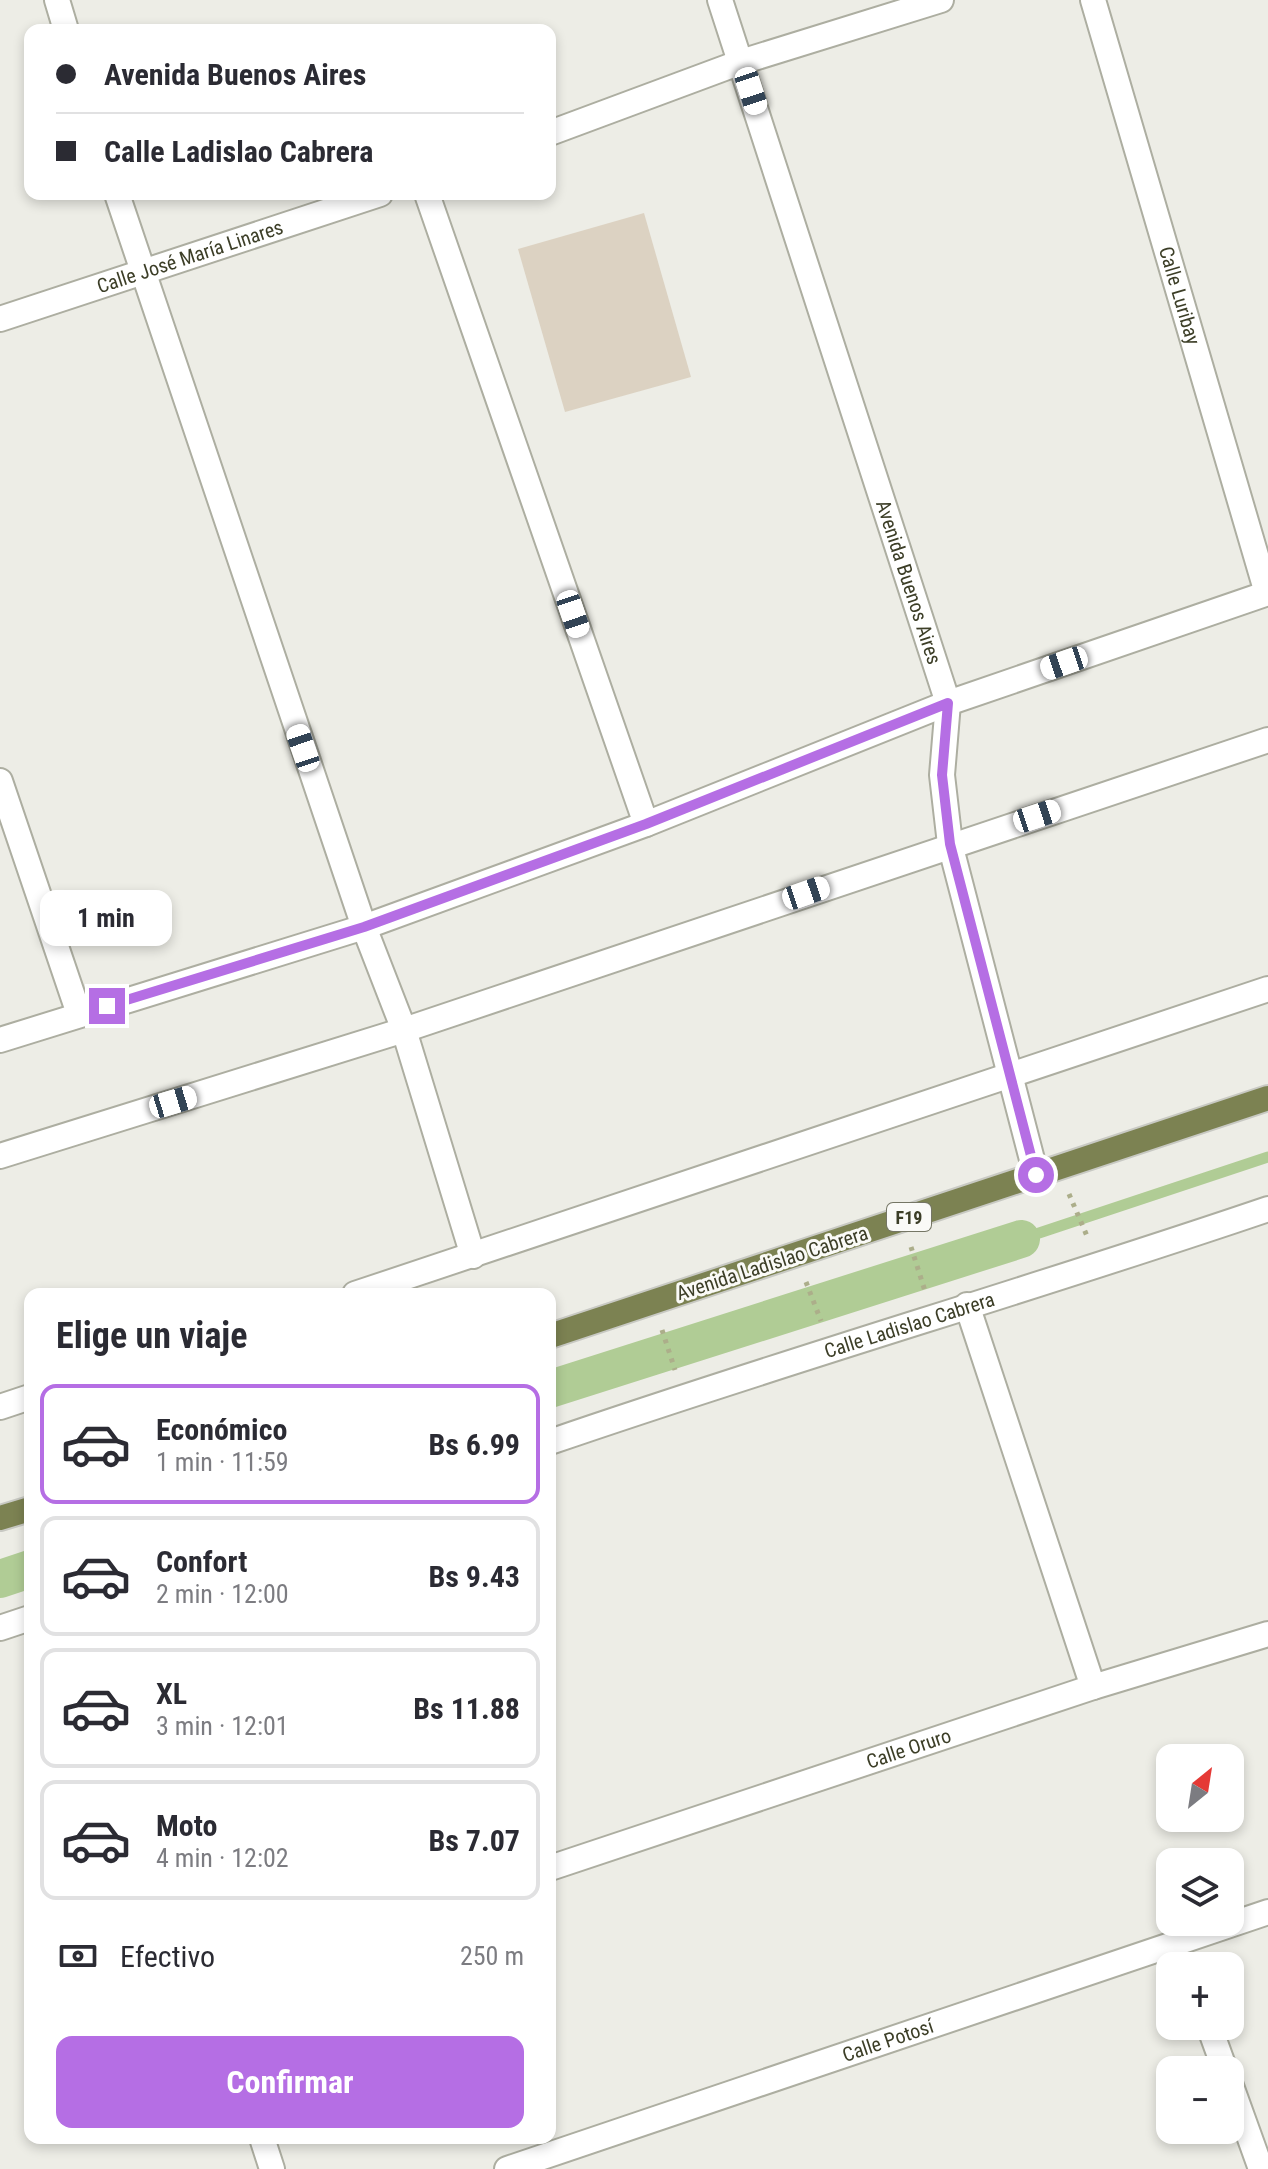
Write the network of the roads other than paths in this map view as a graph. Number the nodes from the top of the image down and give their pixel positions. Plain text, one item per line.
1 (57, 0) edge
2 (720, 0) edge
3 (941, 0) edge
4 (1093, 0) edge
5 (64, 24) edge
6 (741, 62) junction
7 (556, 131) edge
8 (119, 200) edge
9 (362, 200) edge
10 (429, 200) edge
11 (141, 273) junction
12 (0, 319) edge
13 (1268, 593) edge
14 (948, 703) junction
15 (1268, 740) edge
16 (0, 781) edge
17 (646, 824) junction
18 (950, 844) junction
19 (364, 927) junction
20 (1268, 989) edge
21 (79, 1014) junction
22 (404, 1030) junction
23 (0, 1040) edge
24 (1010, 1076) junction
25 (1268, 1098) edge
26 (0, 1156) edge
27 (1036, 1175) junction
28 (1268, 1209) edge
29 (473, 1256) junction
30 (374, 1288) edge
31 (967, 1305) junction
32 (556, 1334) edge
33 (24, 1399) edge
34 (0, 1407) edge
35 (556, 1440) edge
36 (24, 1511) edge
37 (0, 1518) edge
38 (24, 1620) edge
39 (0, 1628) edge
40 (1268, 1634) edge
41 (1093, 1687) junction
42 (556, 1866) edge
43 (1268, 1912) edge
44 (1189, 1952) edge
45 (1156, 1964) edge
46 (1244, 2122) edge
47 (264, 2144) edge
48 (272, 2169) edge
49 (507, 2169) edge
50 (1261, 2169) edge

1 - 5 street
2 - 6 street, Avenida Buenos Aires
3 - 6 street
4 - 13 street, Calle Luribay
6 - 7 street
6 - 14 street, Avenida Buenos Aires
8 - 11 street
9 - 11 street, Calle José María Linares
10 - 17 street
11 - 12 street, Calle José María Linares
11 - 19 street
13 - 14 street
14 - 17 street
14 - 18 street, Avenida Buenos Aires
15 - 18 street
16 - 21 street
17 - 19 street
18 - 22 street
18 - 24 street, Avenida Buenos Aires
19 - 21 street
19 - 22 street
20 - 24 street
21 - 23 street
22 - 26 street
22 - 29 street
24 - 27 street, Avenida Buenos Aires
24 - 29 street
25 - 27 highway, Avenida Ladislao Cabrera / F19
27 - 32 highway, Avenida Ladislao Cabrera / F19
28 - 31 street, Calle Ladislao Cabrera
29 - 30 street
31 - 35 street, Calle Ladislao Cabrera
31 - 41 street
33 - 34 street
36 - 37 highway
38 - 39 street
40 - 41 street, Calle Oruro
41 - 42 street, Calle Oruro
43 - 44 street, Calle Potosí
45 - 49 street, Calle Potosí
46 - 50 street
47 - 48 street

